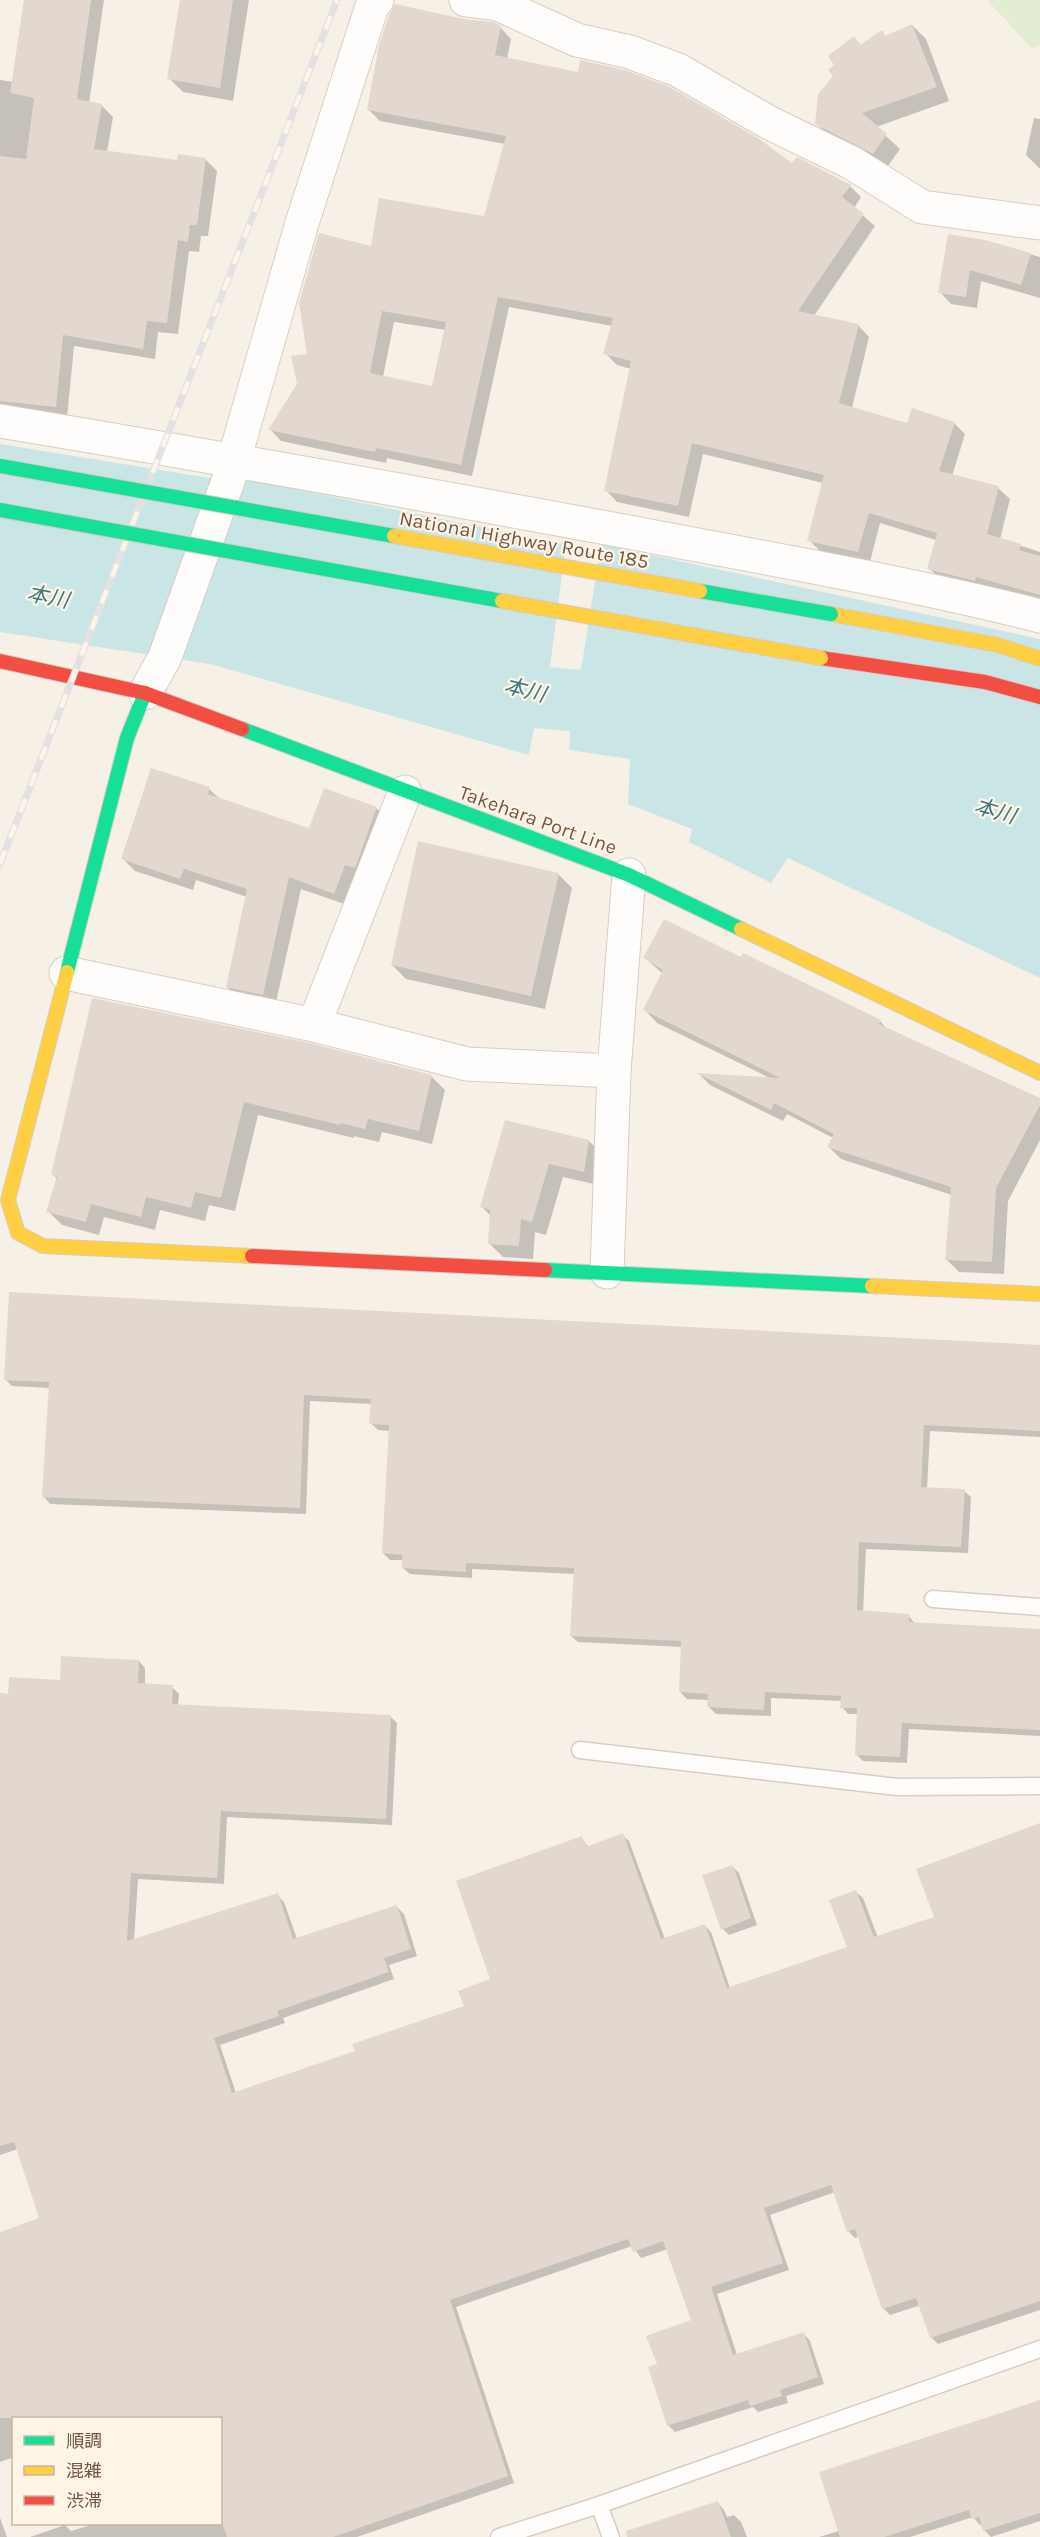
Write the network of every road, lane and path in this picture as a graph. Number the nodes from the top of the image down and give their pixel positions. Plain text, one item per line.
1 (377, 0) edge
2 (466, 0) edge
3 (1040, 223) edge
4 (0, 421) edge
5 (0, 466) edge
6 (231, 472) junction
7 (0, 510) edge
8 (1040, 616) edge
9 (1040, 659) edge
10 (0, 661) edge
11 (145, 693) junction
12 (1040, 696) edge
13 (405, 792) junction
14 (629, 875) junction
15 (66, 973) junction
16 (314, 1025) junction
17 (614, 1071) junction
18 (1040, 1073) edge
19 (607, 1272) junction
20 (1040, 1294) edge
21 (933, 1599) dead end
22 (1040, 1607) edge
23 (580, 1750) dead end
24 (1040, 1786) edge
25 (1040, 2349) edge
26 (599, 2505) junction
27 (498, 2537) edge
28 (611, 2537) edge

1 - 6 street
2 - 3 street
4 - 6 street
5 - 9 main road, National Highway Route 185, bridge
6 - 8 street
6 - 11 street, bridge
7 - 12 main road, bridge
10 - 11 main road, Takehara Port Line
11 - 13 main road, Takehara Port Line
11 - 15 main road
13 - 14 main road, Takehara Port Line
13 - 16 street
14 - 17 street
14 - 18 main road, Takehara Port Line
15 - 16 street
15 - 19 main road
16 - 17 street
17 - 19 street
19 - 20 main road
21 - 22 lane
23 - 24 lane
25 - 26 lane
26 - 27 lane
26 - 28 lane

